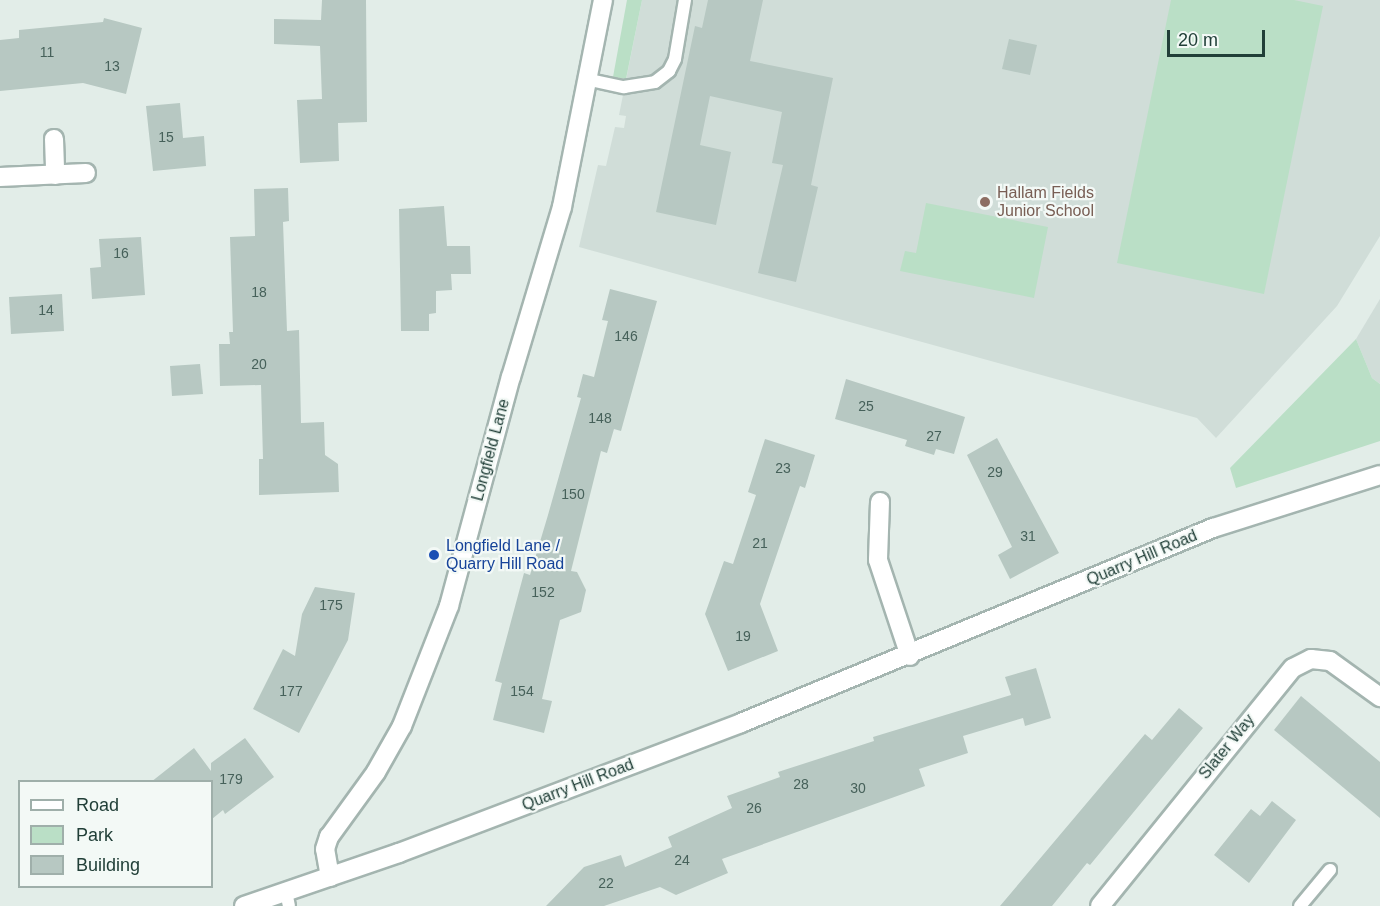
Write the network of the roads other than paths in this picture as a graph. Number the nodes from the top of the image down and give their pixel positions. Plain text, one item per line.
1 (603, 0) edge
2 (686, 0) edge
3 (590, 80) junction
4 (54, 139) dead end
5 (86, 173) dead end
6 (55, 175) junction
7 (0, 177) edge
8 (1380, 475) edge
9 (880, 502) dead end
10 (910, 656) junction
11 (1380, 697) edge
12 (1330, 870) dead end
13 (330, 877) junction
14 (287, 899) edge
15 (244, 906) edge
16 (1100, 906) edge
17 (1300, 906) edge

1 - 3 street, Longfield Lane
2 - 3 lane
3 - 13 street, Longfield Lane
4 - 6 street
5 - 6 street
6 - 7 street
8 - 10 street, Quarry Hill Road
9 - 10 street
10 - 13 street, Quarry Hill Road
11 - 16 street, Slater Way
12 - 17 lane
13 - 14 street, Quarry Hill Road
14 - 15 street, Quarry Hill Road

